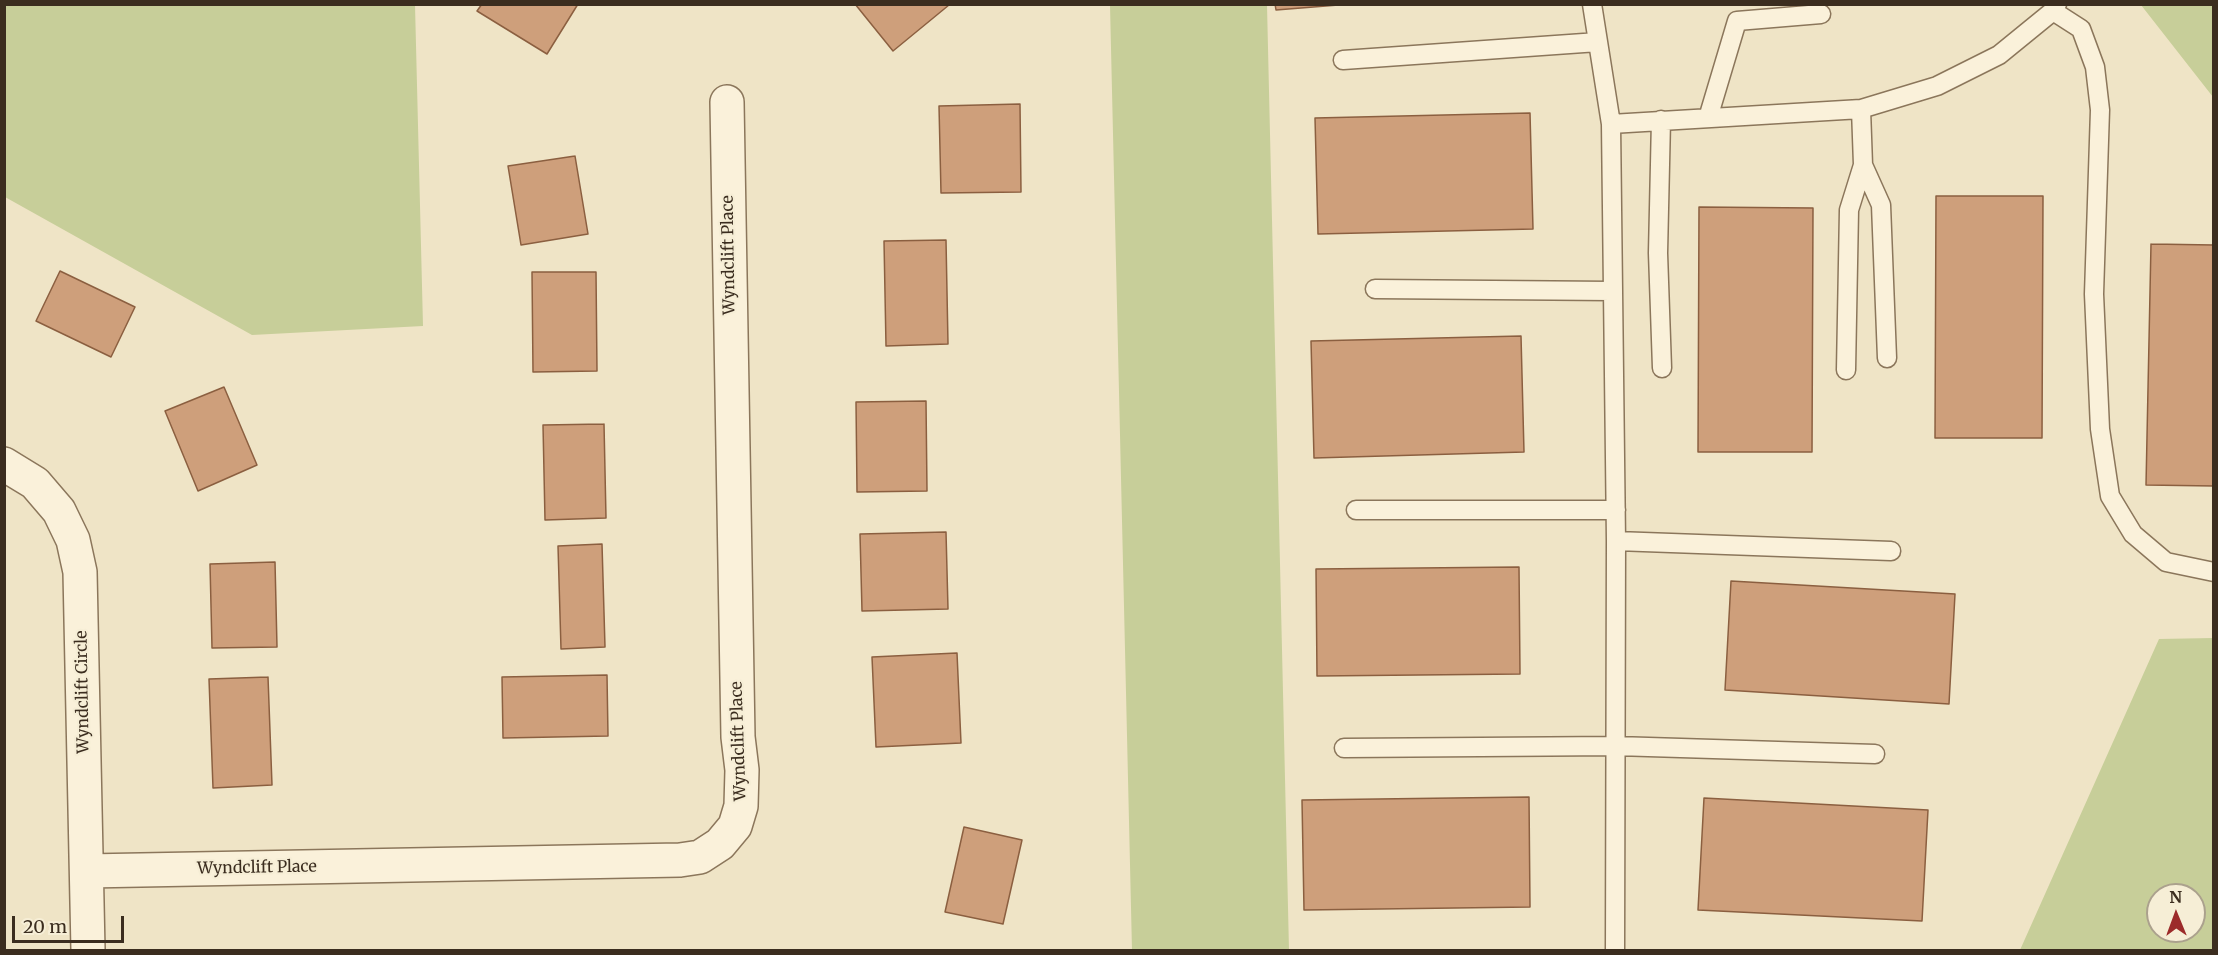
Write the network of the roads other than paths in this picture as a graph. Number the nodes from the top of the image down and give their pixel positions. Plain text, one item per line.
1 (1592, 4) edge
2 (2055, 8) edge
3 (1821, 14) dead end
4 (1598, 42) junction
5 (1343, 60) dead end
6 (727, 102) dead end
7 (1861, 110) junction
8 (1708, 118) junction
9 (1661, 120) junction
10 (1611, 124) junction
11 (1863, 165) junction
12 (1375, 289) dead end
13 (1611, 291) junction
14 (1887, 358) dead end
15 (1662, 368) dead end
16 (1846, 370) dead end
17 (4, 464) edge
18 (1356, 510) dead end
19 (1616, 510) junction
20 (1616, 542) junction
21 (1891, 551) dead end
22 (2214, 572) edge
23 (1616, 746) junction
24 (1344, 748) dead end
25 (1875, 754) dead end
26 (87, 871) junction
27 (88, 951) edge
28 (1615, 951) edge

1 - 4 lane
2 - 7 lane
2 - 22 lane
3 - 8 lane
4 - 5 lane
4 - 10 lane
6 - 26 street, Wyndclift Place
7 - 8 lane
7 - 11 lane
8 - 9 lane
9 - 10 lane
9 - 15 lane
10 - 13 lane
11 - 14 lane
11 - 16 lane
12 - 13 lane
13 - 19 lane
17 - 26 street, Wyndclift Circle
18 - 19 lane
19 - 20 lane
20 - 21 lane
20 - 23 lane
23 - 24 lane
23 - 25 lane
23 - 28 lane
26 - 27 street, Wyndclift Circle

